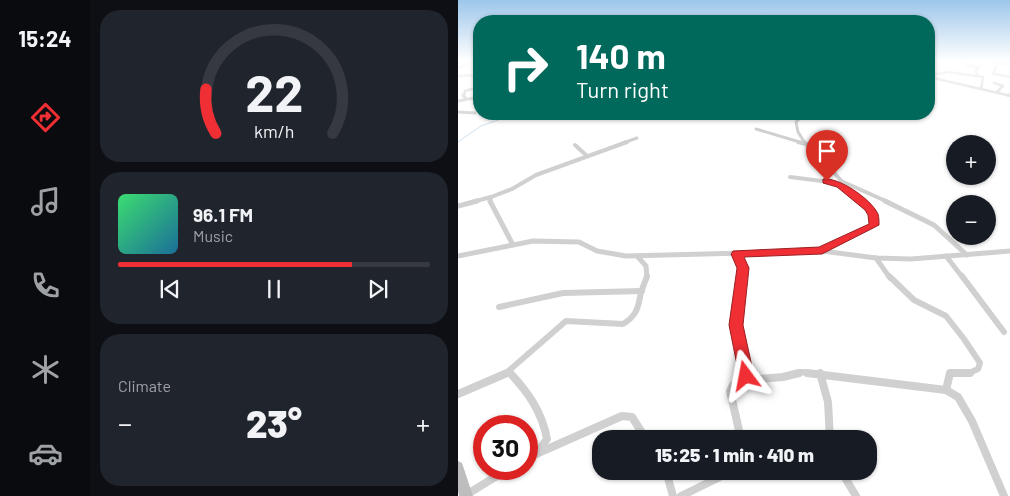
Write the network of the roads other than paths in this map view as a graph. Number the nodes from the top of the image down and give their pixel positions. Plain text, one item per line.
1 (958, 83) edge
2 (982, 83) edge
3 (994, 83) dead end
4 (473, 88) edge
5 (981, 89) junction
6 (996, 92) junction
7 (463, 94) junction
8 (458, 95) edge
9 (1010, 96) edge
10 (473, 98) edge
11 (466, 99) junction
12 (458, 101) edge
13 (458, 112) edge
14 (473, 113) edge
15 (798, 120) edge
16 (756, 129) dead end
17 (637, 138) dead end
18 (806, 144) junction
19 (575, 145) dead end
20 (587, 156) junction
21 (790, 177) dead end
22 (841, 180) junction
23 (491, 197) junction
24 (864, 204) junction
25 (458, 206) edge
26 (513, 245) junction
27 (822, 251) junction
28 (1010, 251) edge
29 (737, 254) junction
30 (967, 254) junction
31 (458, 256) edge
32 (637, 256) junction
33 (946, 256) junction
34 (876, 258) junction
35 (642, 291) junction
36 (499, 307) dead end
37 (1004, 332) dead end
38 (509, 372) junction
39 (820, 373) junction
40 (748, 380) junction
41 (946, 390) junction
42 (458, 394) edge
43 (594, 430) edge
44 (641, 430) edge
45 (740, 430) edge
46 (830, 430) edge
47 (592, 431) edge
48 (547, 440) junction
49 (559, 445) junction
50 (538, 451) edge
51 (538, 453) edge
52 (458, 467) edge
53 (491, 480) edge
54 (669, 480) edge
55 (714, 480) edge
56 (846, 480) edge
57 (466, 496) edge
58 (673, 496) edge
59 (681, 496) edge
60 (856, 496) edge
61 (1004, 496) edge

1 - 5 street
2 - 5 street
3 - 6 street
4 - 7 street
5 - 6 street
6 - 9 street
7 - 8 street
7 - 11 street
10 - 11 street
11 - 12 street
13 - 14 street
15 - 18 street
16 - 18 street
17 - 20 street
18 - 22 street
19 - 20 street
20 - 23 street
21 - 24 street
22 - 24 street
22 - 30 street
23 - 25 street
23 - 26 street
24 - 27 street
26 - 31 street
26 - 32 street
27 - 29 street
27 - 34 street
28 - 30 street
29 - 32 street
29 - 40 street
30 - 33 street
32 - 35 street
33 - 34 street
33 - 37 street
34 - 41 street
35 - 36 street
35 - 38 street
38 - 42 street
38 - 48 street
39 - 40 street
39 - 41 street
39 - 46 street
40 - 45 street
41 - 61 street
43 - 44 street
47 - 49 street
48 - 49 street
48 - 50 street
49 - 51 street
52 - 57 street
53 - 57 street
54 - 58 street
55 - 59 street
56 - 60 street

